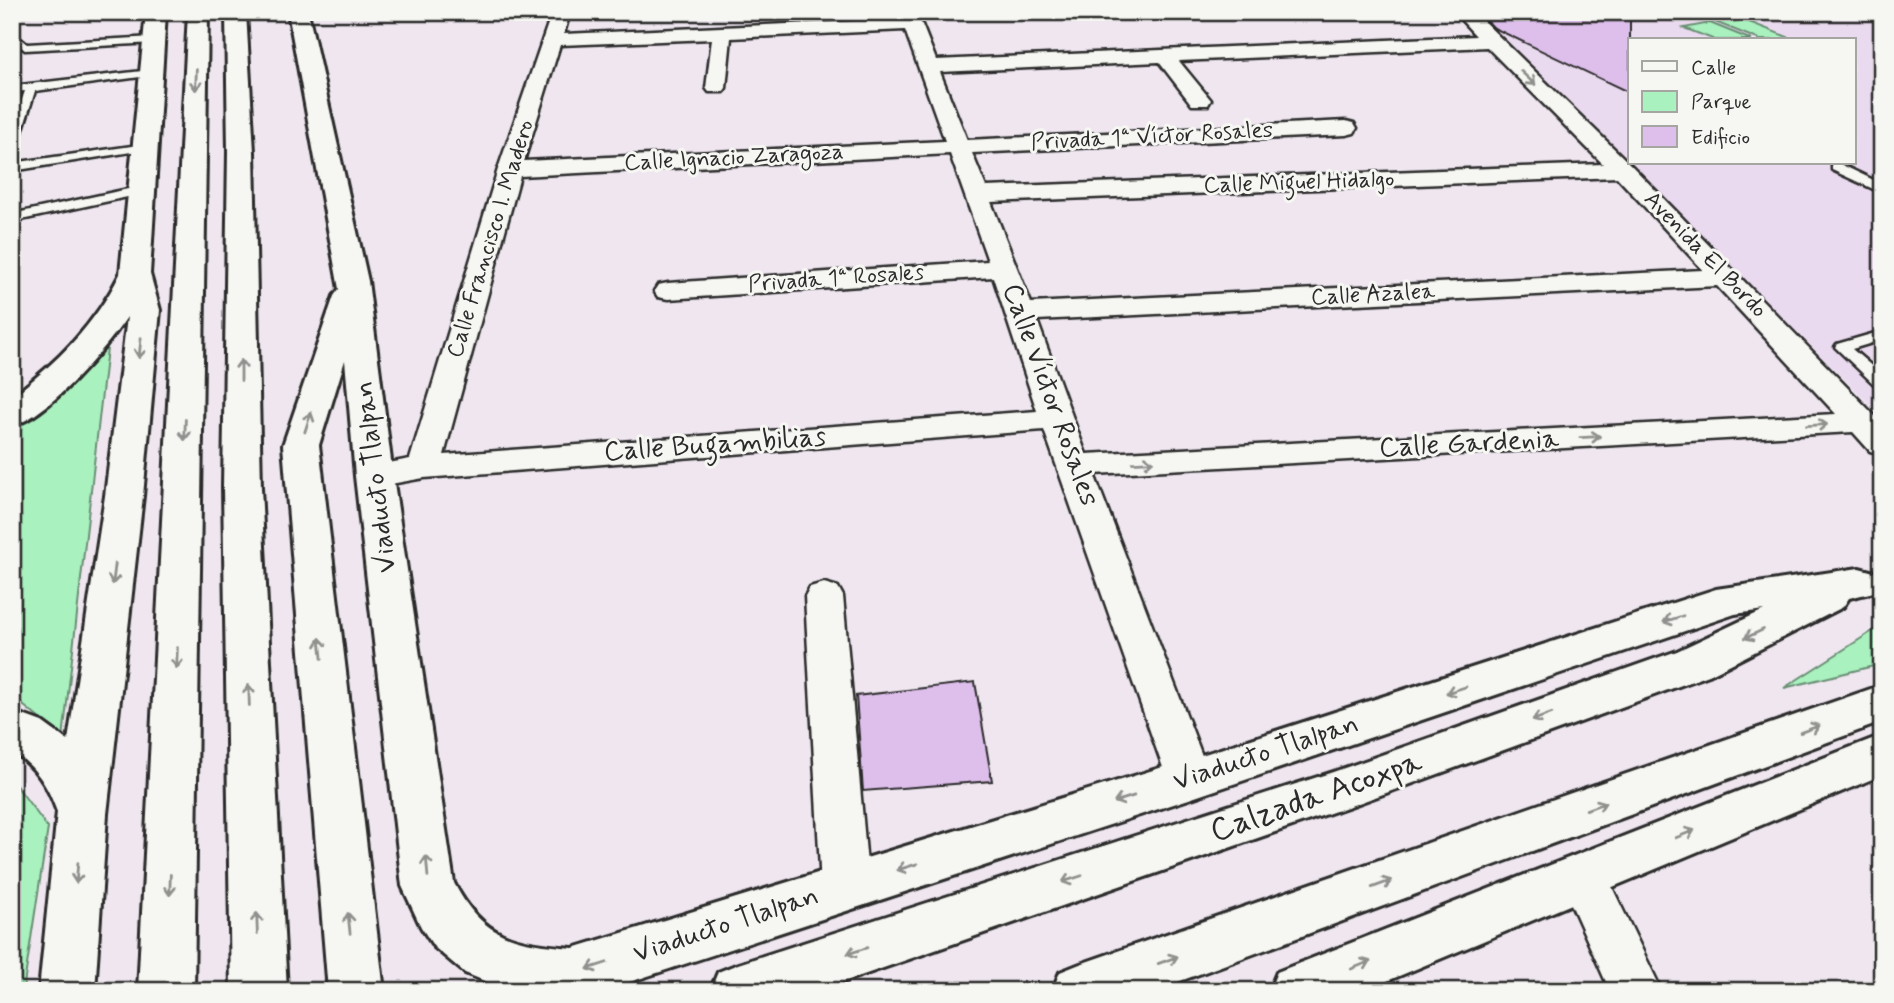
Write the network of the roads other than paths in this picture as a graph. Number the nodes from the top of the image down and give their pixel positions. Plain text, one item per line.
1 (198, 12) edge
2 (236, 12) edge
3 (298, 12) edge
4 (561, 12) edge
5 (1463, 12) edge
6 (910, 18) edge
7 (722, 33) junction
8 (12, 35) edge
9 (551, 40) junction
10 (154, 41) edge
11 (1489, 41) junction
12 (1164, 55) junction
13 (928, 65) junction
14 (31, 88) junction
15 (716, 88) dead end
16 (12, 89) edge
17 (1200, 100) dead end
18 (1346, 128) dead end
19 (12, 145) edge
20 (146, 147) junction
21 (958, 147) junction
22 (12, 167) edge
23 (1836, 167) dead end
24 (510, 169) junction
25 (1623, 170) junction
26 (1882, 189) edge
27 (142, 190) junction
28 (975, 195) junction
29 (12, 218) edge
30 (1004, 268) junction
31 (135, 274) junction
32 (1726, 277) junction
33 (353, 281) junction
34 (668, 291) dead end
35 (1020, 312) junction
36 (1882, 335) edge
37 (1882, 384) edge
38 (12, 415) edge
39 (1056, 419) junction
40 (1872, 433) edge
41 (1075, 465) junction
42 (424, 467) junction
43 (374, 476) junction
44 (1870, 578) edge
45 (824, 596) dead end
46 (1882, 703) edge
47 (12, 729) edge
48 (1882, 754) edge
49 (1189, 779) junction
50 (82, 814) junction
51 (1581, 876) junction
52 (845, 887) junction
53 (67, 991) edge
54 (166, 991) edge
55 (259, 991) edge
56 (356, 991) edge
57 (738, 991) edge
58 (1080, 991) edge
59 (1297, 991) edge
60 (1636, 991) edge

1 -> 54 main road
55 -> 2 main road
3 - 33 main road, Viaducto Tlalpan
4 - 9 street, Calle Francisco I. Madero
5 - 11 street, Avenida El Bordo
6 - 7 street
6 - 13 street, Calle Víctor Rosales
7 - 9 street
7 - 15 street
8 - 10 lane
9 - 24 street, Calle Francisco I. Madero
10 - 14 lane
10 - 20 main road
11 - 12 street
11 -> 25 street, Avenida El Bordo
12 - 13 street
12 - 17 street
13 - 21 street, Calle Víctor Rosales
14 - 16 lane
14 - 19 lane
18 - 21 street, Privada 1ª Víctor Rosales
20 - 22 lane
20 - 27 main road
21 - 24 street, Calle Ignacio Zaragoza
21 - 28 street, Calle Víctor Rosales
23 - 26 lane
24 - 42 street, Calle Francisco I. Madero
25 - 28 street, Calle Miguel Hidalgo
25 - 32 street, Avenida El Bordo
27 - 29 lane
27 - 31 main road
28 - 30 street, Calle Víctor Rosales
30 - 34 street, Privada 1ª Rosales
30 - 35 street, Calle Víctor Rosales
31 - 38 main road
31 -> 50 main road
32 - 35 street, Calle Azalea
32 - 40 street, Avenida El Bordo
33 - 43 main road, Viaducto Tlalpan
56 -> 33 main road
35 - 39 street, Calle Víctor Rosales
36 - 37 lane
39 - 41 street, Calle Víctor Rosales
39 - 42 street, Calle Bugambilias
41 -> 40 street, Calle Gardenia
41 - 49 street, Calle Víctor Rosales
42 - 43 street, Calle Bugambilias
52 -> 43 main road, Viaducto Tlalpan
44 -> 49 main road, Viaducto Tlalpan
44 -> 57 main road, Calzada Acoxpa
45 - 52 street
58 -> 46 main road
47 - 50 main road
51 -> 48 main road
49 -> 52 main road, Viaducto Tlalpan
50 -> 53 main road
59 -> 51 main road
51 - 60 street

